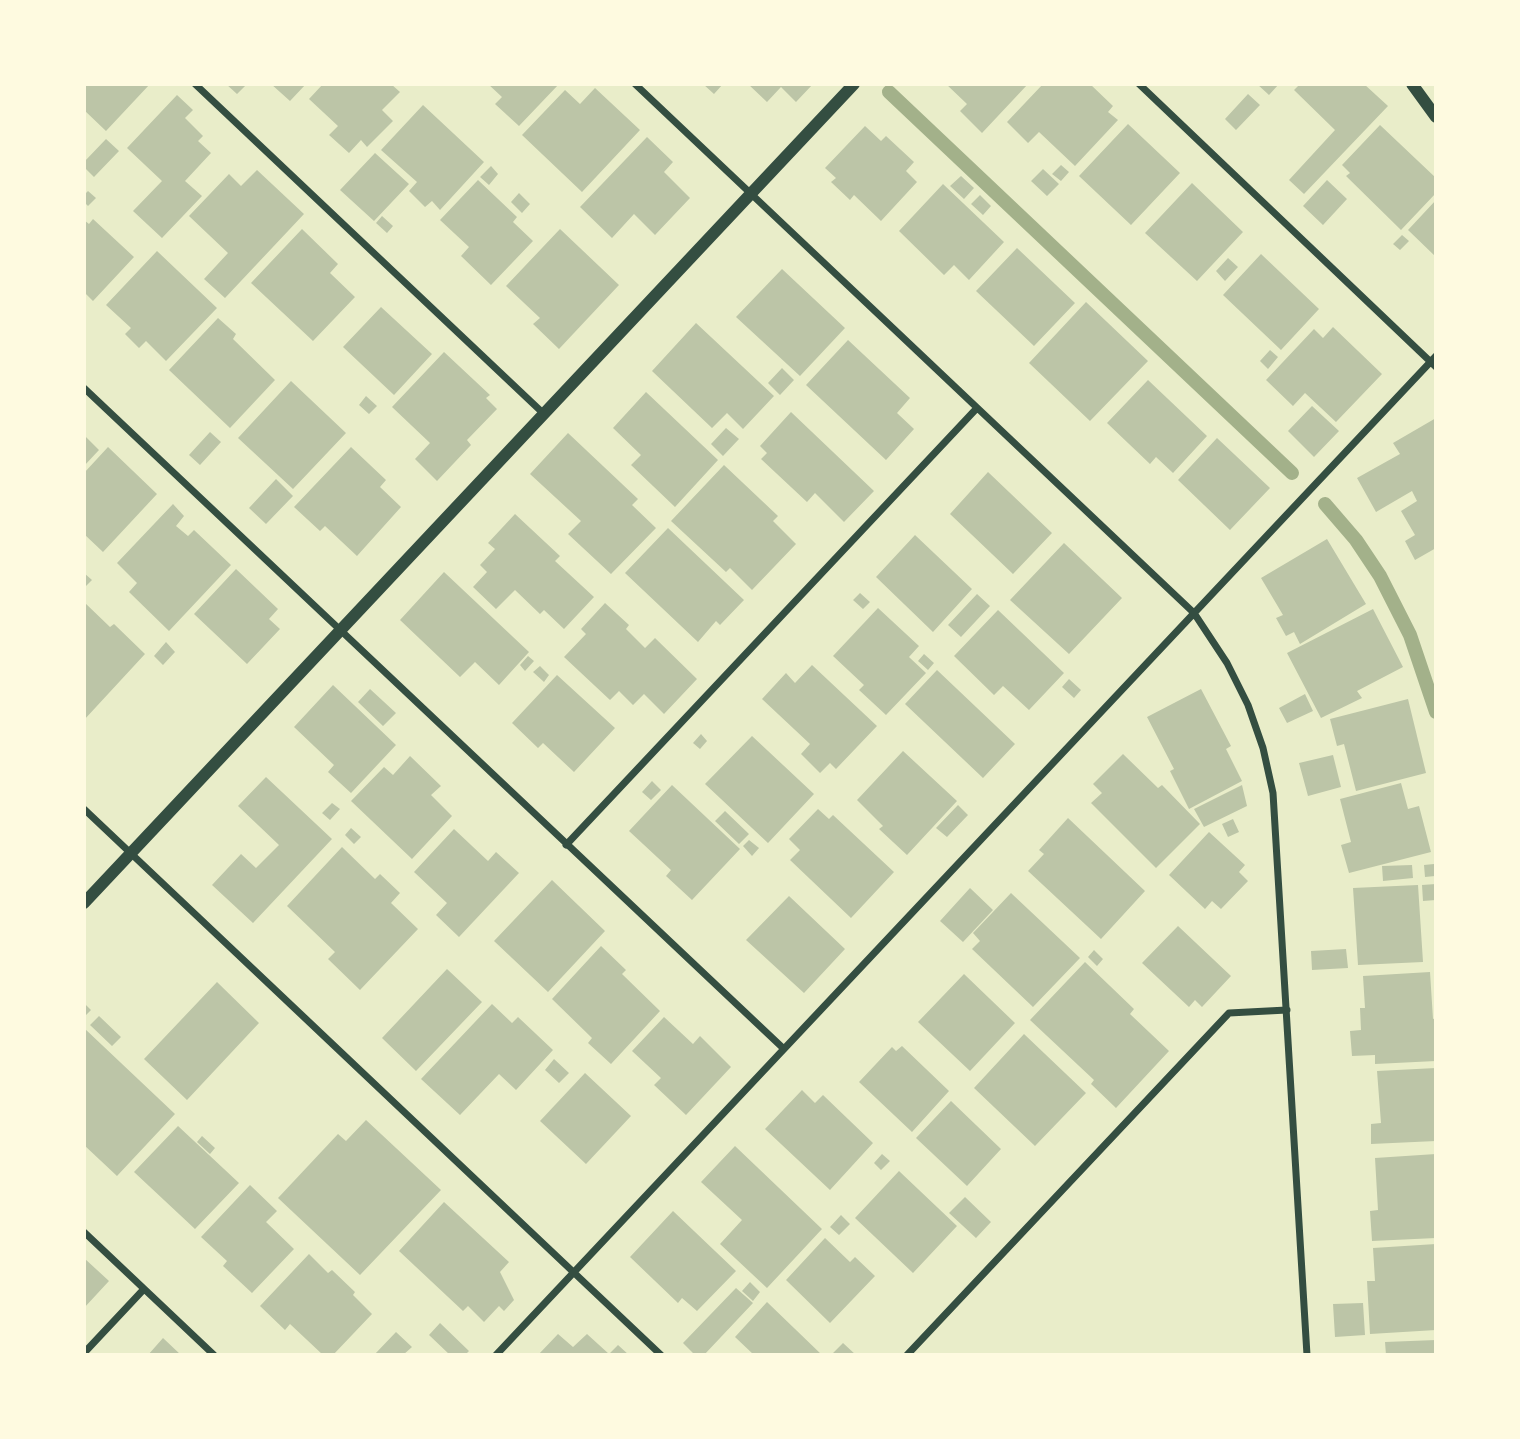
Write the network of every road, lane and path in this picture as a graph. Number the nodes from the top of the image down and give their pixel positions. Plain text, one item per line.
1 (195, 84) edge
2 (635, 84) edge
3 (854, 84) edge
4 (1139, 84) edge
5 (1412, 84) edge
6 (1436, 117) edge
7 (751, 194) junction
8 (1434, 361) edge
9 (84, 388) edge
10 (977, 408) junction
11 (544, 414) junction
12 (1194, 613) junction
13 (340, 630) junction
14 (84, 808) edge
15 (566, 845) junction
16 (131, 853) junction
17 (84, 903) edge
18 (1287, 1010) junction
19 (784, 1049) junction
20 (84, 1233) edge
21 (574, 1272) junction
22 (144, 1289) junction
23 (84, 1353) edge
24 (214, 1355) edge
25 (496, 1355) edge
26 (662, 1355) edge
27 (907, 1355) edge
28 (1307, 1355) edge

1 - 11 street
2 - 7 street
3 - 7 street
4 - 8 street
5 - 6 street
7 - 10 street
7 - 11 street
8 - 12 street
9 - 13 street
10 - 12 street
10 - 15 street
11 - 13 street
12 - 18 street
12 - 19 street
13 - 15 street
13 - 16 street
14 - 16 street
15 - 19 street
16 - 17 street
16 - 21 street
18 - 27 street
18 - 28 street
19 - 21 street
20 - 22 street
21 - 25 street
21 - 26 street
22 - 23 street
22 - 24 street

